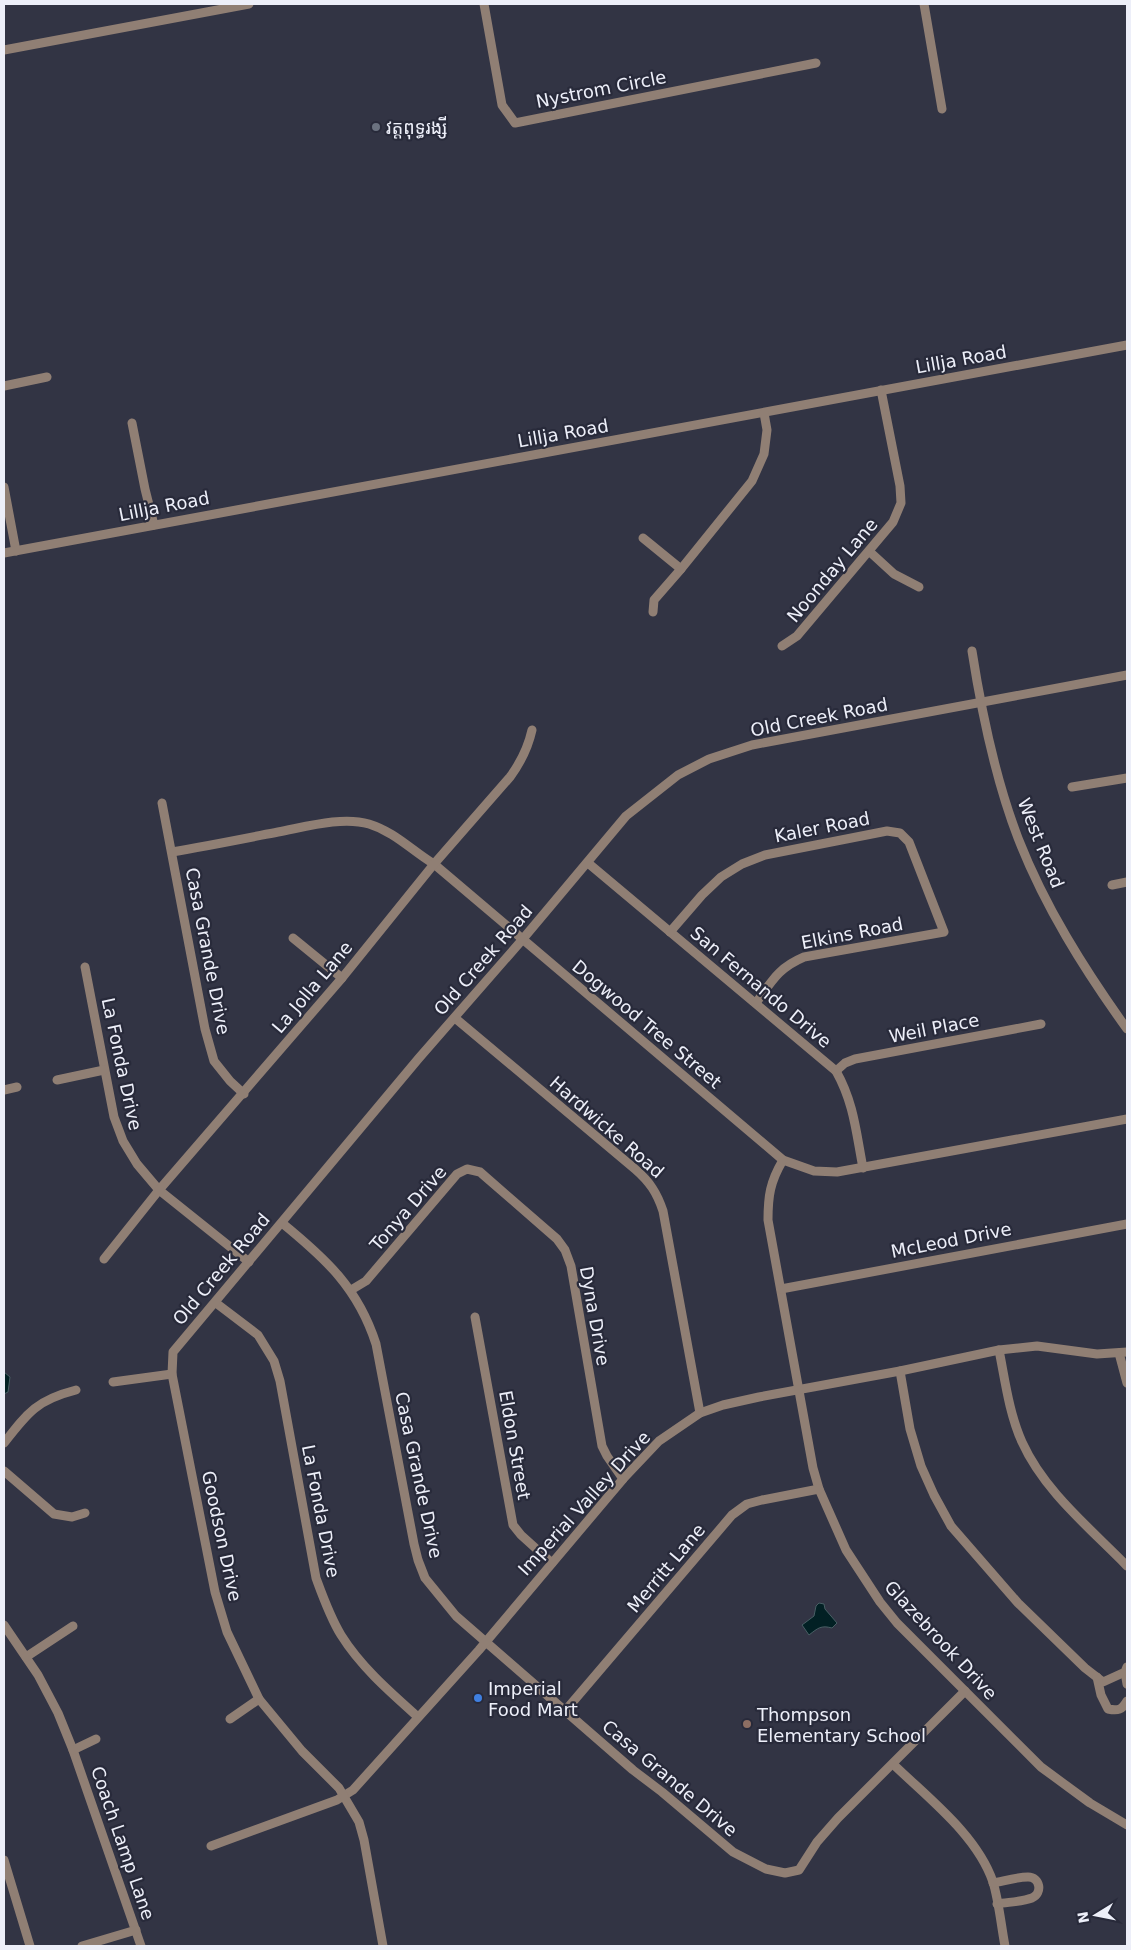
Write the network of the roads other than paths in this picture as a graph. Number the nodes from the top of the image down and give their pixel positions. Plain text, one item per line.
1 (250, 4) edge
2 (484, 4) edge
3 (924, 4) edge
4 (4, 50) edge
5 (816, 63) dead end
6 (942, 109) dead end
7 (1127, 345) edge
8 (47, 377) dead end
9 (4, 386) edge
10 (881, 390) junction
11 (764, 412) junction
12 (132, 423) dead end
13 (4, 487) edge
14 (154, 525) junction
15 (643, 538) dead end
16 (16, 551) junction
17 (870, 552) junction
18 (4, 553) edge
19 (681, 569) junction
20 (919, 587) dead end
21 (653, 612) dead end
22 (782, 646) dead end
23 (972, 651) dead end
24 (1127, 675) edge
25 (980, 703) junction
26 (532, 730) dead end
27 (1127, 778) edge
28 (1072, 787) dead end
29 (162, 803) dead end
30 (172, 852) junction
31 (588, 863) junction
32 (434, 864) junction
33 (1127, 882) edge
34 (1112, 885) dead end
35 (670, 932) junction
36 (944, 932) joint
37 (293, 938) dead end
38 (522, 940) junction
39 (86, 967) dead end
40 (342, 978) junction
41 (756, 1003) junction
42 (455, 1018) junction
43 (1041, 1024) dead end
44 (1127, 1029) edge
45 (104, 1070) junction
46 (836, 1071) junction
47 (57, 1080) dead end
48 (17, 1087) dead end
49 (4, 1090) edge
50 (244, 1094) junction
51 (1127, 1120) edge
52 (784, 1160) junction
53 (863, 1168) junction
54 (494, 1183) joint
55 (159, 1190) junction
56 (282, 1223) junction
57 (1127, 1224) edge
58 (104, 1259) dead end
59 (249, 1262) junction
60 (781, 1288) junction
61 (351, 1290) junction
62 (216, 1303) junction
63 (475, 1317) dead end
64 (999, 1350) junction
65 (1123, 1352) edge
66 (900, 1371) junction
67 (172, 1374) junction
68 (113, 1382) dead end
69 (1127, 1383) edge
70 (76, 1390) dead end
71 (798, 1390) junction
72 (700, 1413) junction
73 (4, 1443) edge
74 (4, 1472) edge
75 (624, 1479) junction
76 (819, 1489) junction
77 (85, 1513) dead end
78 (552, 1562) junction
79 (1127, 1566) edge
80 (4, 1625) edge
81 (72, 1626) dead end
82 (486, 1642) junction
83 (26, 1657) junction
84 (1126, 1670) edge
85 (1097, 1677) junction
86 (1127, 1684) edge
87 (965, 1691) junction
88 (259, 1699) junction
89 (1127, 1701) edge
90 (565, 1711) junction
91 (418, 1717) junction
92 (230, 1719) dead end
93 (96, 1738) dead end
94 (73, 1750) junction
95 (893, 1764) junction
96 (344, 1796) junction
97 (1127, 1825) edge
98 (211, 1846) dead end
99 (4, 1860) edge
100 (993, 1883) junction
101 (997, 1904) junction
102 (136, 1930) junction
103 (30, 1946) edge
104 (82, 1946) edge
105 (139, 1946) edge
106 (383, 1946) edge
107 (1005, 1946) edge

1 - 4 street
2 - 5 street, Nystrom Circle
3 - 6 street
7 - 10 street, Lillja Road
8 - 9 street
10 - 11 street, Lillja Road
10 - 17 street, Noonday Lane
11 - 14 street, Lillja Road
11 - 19 street
12 - 14 street
13 - 16 street
14 - 16 street, Lillja Road
15 - 19 street
16 - 18 street, Lillja Road
17 - 20 street
17 - 22 street, Noonday Lane
19 - 21 street
23 - 25 street, West Road
24 - 25 street, Old Creek Road
25 - 31 street, Old Creek Road
25 - 44 street, West Road
26 - 32 street, La Jolla Lane
27 - 28 street
29 - 30 street, Casa Grande Drive
30 - 32 street, Dogwood Tree Street
30 - 50 street, Casa Grande Drive
31 - 35 street, San Fernando Drive
31 - 38 street, Old Creek Road
32 - 38 street, Dogwood Tree Street
32 - 40 street, La Jolla Lane
33 - 34 street
35 - 36 street, Kaler Road
35 - 41 street, San Fernando Drive
36 - 41 street, Elkins Road
37 - 40 street
38 - 42 street, Old Creek Road
38 - 52 street, Dogwood Tree Street
39 - 45 street, La Fonda Drive
40 - 50 street, La Jolla Lane
41 - 46 street, San Fernando Drive
42 - 56 street, Old Creek Road
42 - 72 street, Hardwicke Road
43 - 46 street, Weil Place
45 - 47 street
45 - 55 street, La Fonda Drive
46 - 53 street, San Fernando Drive
48 - 49 street
50 - 55 street, La Jolla Lane
51 - 53 street, Dogwood Tree Street
52 - 53 street, Dogwood Tree Street
52 - 60 street, Glazebrook Drive
54 - 61 street, Tonya Drive
54 - 75 street, Dyna Drive
55 - 58 street, La Jolla Lane
55 - 59 street, La Fonda Drive
56 - 59 street, Old Creek Road
56 - 61 street, Casa Grande Drive
57 - 60 street, McLeod Drive
59 - 62 street, Old Creek Road
60 - 71 street, Glazebrook Drive
61 - 82 street, Casa Grande Drive
62 - 67 street, Old Creek Road
62 - 91 street, La Fonda Drive
63 - 78 street, Eldon Street
64 - 65 street, Imperial Valley Drive
64 - 66 street, Imperial Valley Drive
64 - 79 street
65 - 69 street
66 - 71 street, Imperial Valley Drive
66 - 85 street
67 - 68 street
67 - 88 street, Goodson Drive
70 - 73 street
71 - 72 street, Imperial Valley Drive
71 - 76 street, Glazebrook Drive
72 - 75 street, Imperial Valley Drive
74 - 77 street
75 - 78 street, Imperial Valley Drive
76 - 87 street, Glazebrook Drive
76 - 90 street, Merritt Lane
78 - 82 street, Imperial Valley Drive
80 - 83 street, Coach Lamp Lane
81 - 83 street
82 - 90 street, Casa Grande Drive
82 - 91 street, Imperial Valley Drive
83 - 94 street, Coach Lamp Lane
84 - 85 street
84 - 86 street
85 - 89 street
87 - 95 street, Casa Grande Drive
87 - 97 street, Glazebrook Drive
88 - 92 street
88 - 96 street, Goodson Drive
90 - 95 street, Casa Grande Drive
91 - 96 street, Imperial Valley Drive
93 - 94 street, Coach Lamp Lane
94 - 102 street, Coach Lamp Lane
95 - 100 street
96 - 98 street, Imperial Valley Drive
96 - 106 street, Goodson Drive
99 - 103 street
100 - 101 street
100 - 101 street
101 - 107 street
102 - 104 street
102 - 105 street, Coach Lamp Lane

